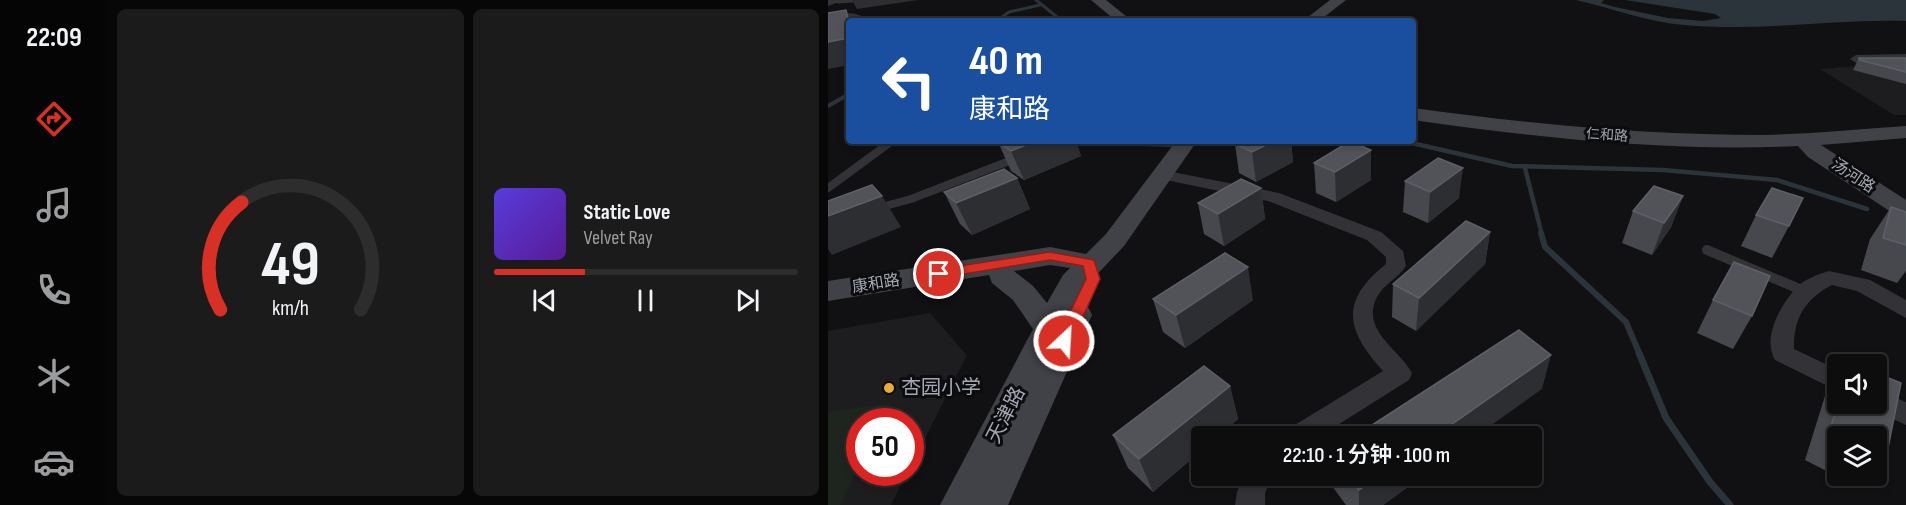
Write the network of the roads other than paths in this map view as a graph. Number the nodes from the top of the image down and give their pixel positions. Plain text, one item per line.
1 (853, 0) edge
2 (1092, 0) edge
3 (1098, 0) edge
4 (1326, 0) edge
5 (1340, 0) edge
6 (835, 1) edge
7 (828, 15) edge
8 (859, 18) edge
9 (1115, 18) edge
10 (1121, 18) edge
11 (1302, 18) edge
12 (1315, 18) edge
13 (1906, 58) edge
14 (1856, 59) edge
15 (1416, 112) edge
16 (1906, 134) edge
17 (1803, 139) junction
18 (1860, 139) junction
19 (888, 144) edge
20 (1175, 144) edge
21 (1176, 144) edge
22 (1021, 156) edge
23 (1162, 175) junction
24 (1858, 180) junction
25 (828, 188) edge
26 (868, 211) edge
27 (1906, 211) edge
28 (1707, 250) dead end
29 (1089, 263) junction
30 (1002, 276) junction
31 (828, 291) edge
32 (1804, 291) junction
33 (828, 305) edge
34 (1906, 310) edge
35 (1050, 328) junction
36 (1827, 376) edge
37 (1887, 405) edge
38 (1906, 414) edge
39 (1315, 426) edge
40 (1254, 486) edge
41 (960, 505) edge
42 (988, 505) edge
43 (1250, 505) edge

1 - 6 lane
2 - 9 street
3 - 10 street
4 - 11 street
5 - 12 street
7 - 8 lane
13 - 14 street
15 - 17 street, 仁和路
16 - 17 street, 仁和路
16 - 18 street, 仁和路
17 - 18 street, 仁和路
17 - 24 street, 汤河路
18 - 24 street
19 - 25 lane
20 - 29 street, 天津路
21 - 23 street, 天津路
22 - 26 lane
23 - 29 street, 天津路
23 - 39 street
24 - 27 street, 汤河路
28 - 32 lane
29 - 30 street, 康和路
29 - 31 street, 康和路
29 - 35 street, 天津路
29 - 42 street, 天津路
30 - 33 street, 康和路
30 - 35 street
32 - 34 street
32 - 36 street
35 - 41 street, 天津路
37 - 38 street
40 - 43 street

